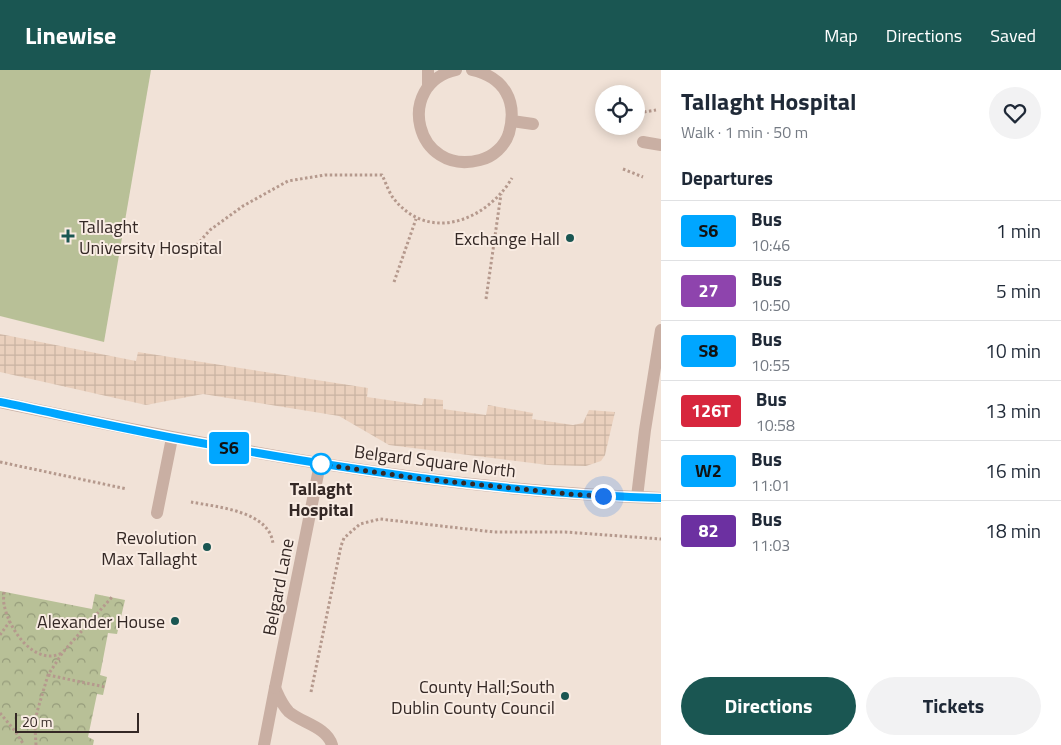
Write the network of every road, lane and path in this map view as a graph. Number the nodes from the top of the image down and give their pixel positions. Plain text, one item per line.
1 (428, 70) edge
2 (456, 70) edge
3 (480, 71) edge
4 (443, 72) edge
5 (428, 87) junction
6 (512, 121) junction
7 (533, 124) dead end
8 (643, 142) dead end
9 (661, 145) edge
10 (623, 169) dead end
11 (518, 170) dead end
12 (643, 177) dead end
13 (501, 194) junction
14 (416, 218) junction
15 (193, 249) dead end
16 (394, 282) dead end
17 (486, 299) dead end
18 (661, 330) edge
19 (0, 402) edge
20 (172, 438) junction
21 (0, 462) edge
22 (320, 464) junction
23 (127, 489) dead end
24 (637, 497) junction
25 (661, 498) edge
26 (192, 502) dead end
27 (157, 513) dead end
28 (661, 539) edge
29 (274, 550) dead end
30 (4, 592) dead end
31 (112, 597) dead end
32 (10, 621) junction
33 (0, 635) edge
34 (63, 652) junction
35 (48, 675) junction
36 (105, 687) dead end
37 (275, 688) junction
38 (310, 695) dead end
39 (0, 713) edge
40 (24, 745) edge
41 (36, 745) edge
42 (264, 745) edge
43 (332, 745) edge

1 - 5 street
2 - 4 street
3 - 6 street
4 - 5 street
5 - 6 street
6 - 7 street
8 - 9 street
10 - 12 path
11 - 13 path
13 - 14 path
13 - 17 path
14 - 15 path
14 - 16 path
18 - 24 street
19 - 20 street, Belgard Square North
20 - 22 street, Belgard Square North
20 - 27 street
21 - 23 path
22 - 24 street, Belgard Square North
22 - 37 street, Belgard Lane
24 - 25 street, Belgard Square North
26 - 29 path
28 - 38 path
30 - 32 path
31 - 34 path
32 - 33 path
32 - 34 path
34 - 35 path
35 - 36 path
35 - 41 path
37 - 42 street, Belgard Lane
37 - 43 street
39 - 40 path

